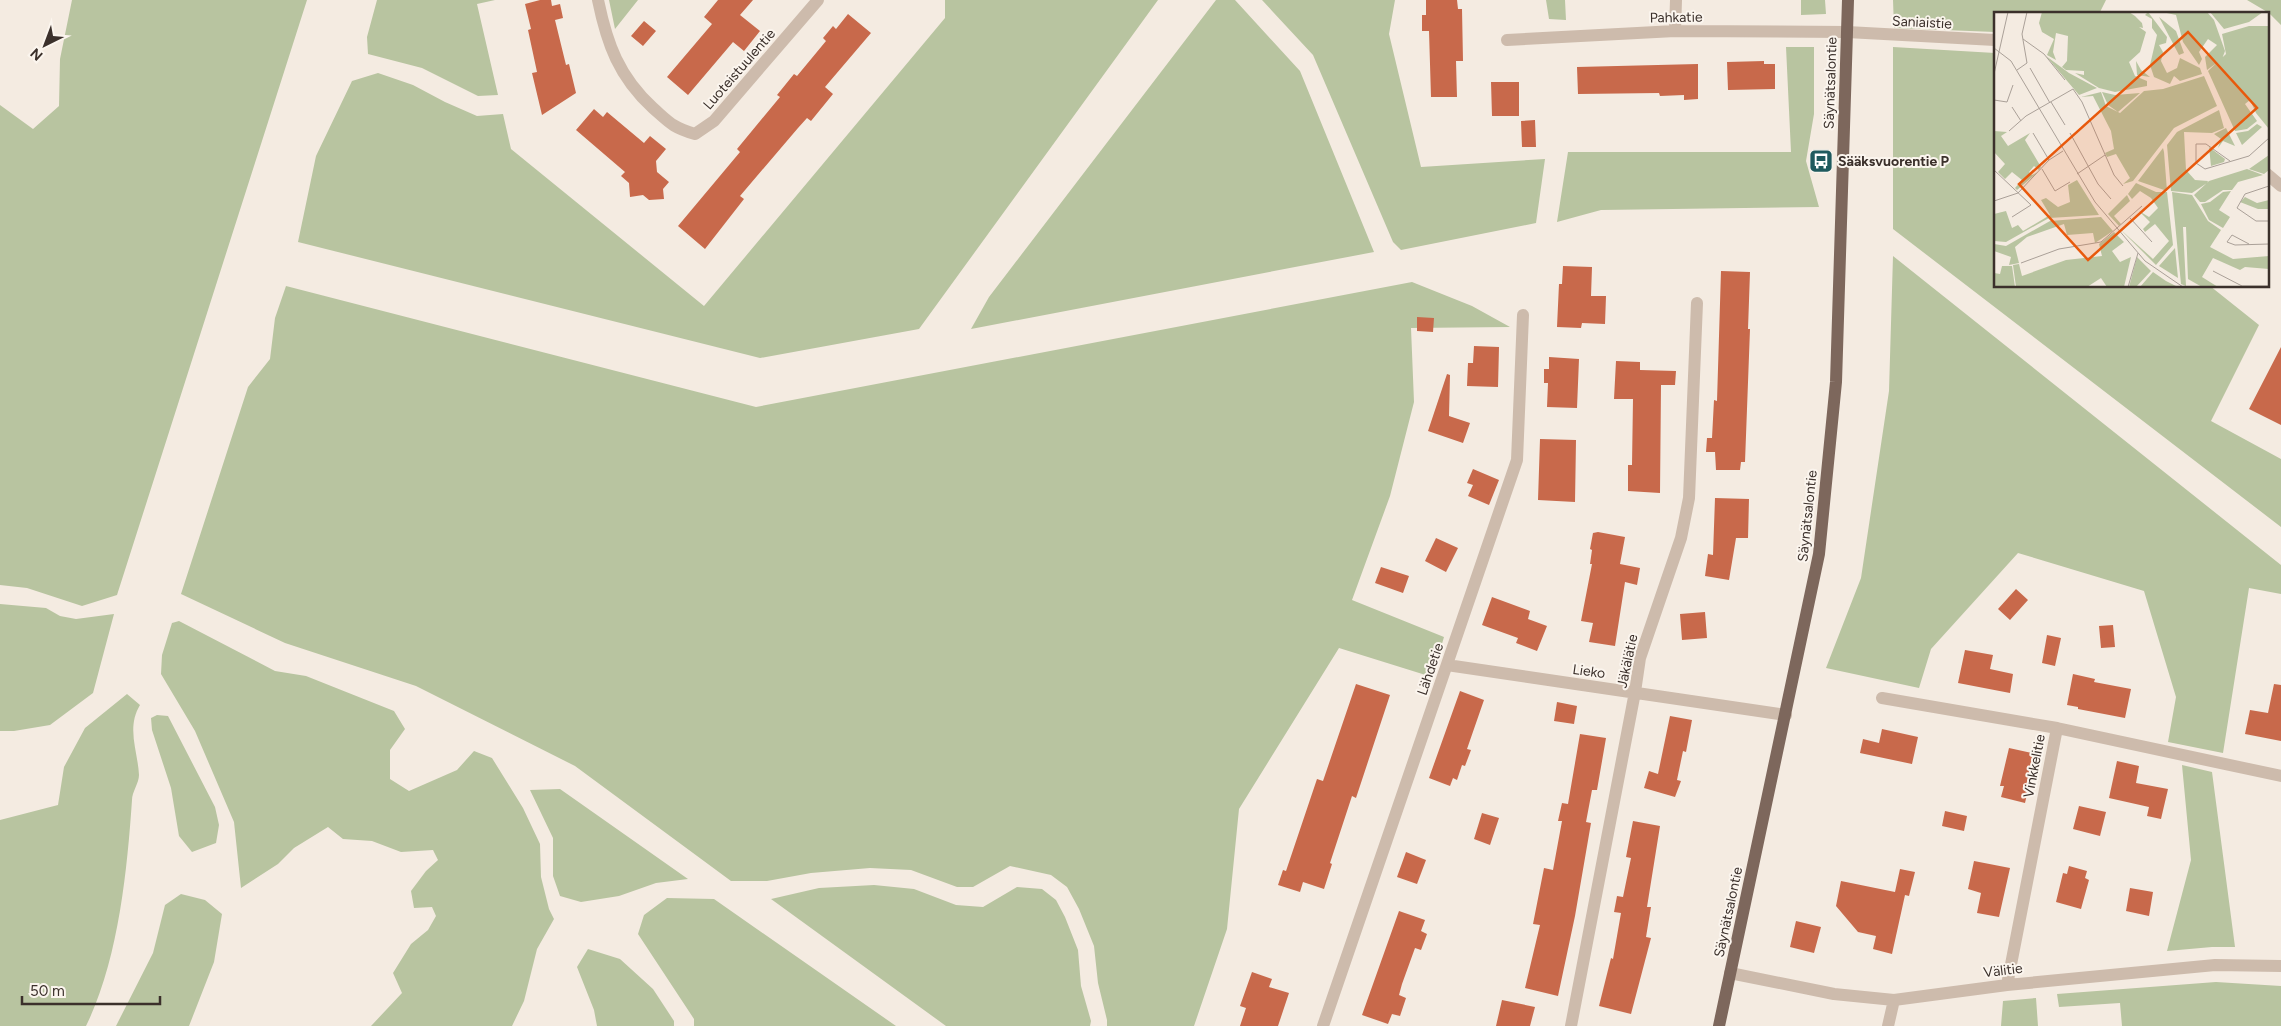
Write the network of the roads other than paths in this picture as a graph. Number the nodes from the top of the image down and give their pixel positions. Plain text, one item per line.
1 (598, 0) edge
2 (818, 0) edge
3 (1676, 0) edge
4 (1848, 0) edge
5 (1675, 31) junction
6 (1847, 32) junction
7 (1507, 40) dead end
8 (1994, 40) edge
9 (2268, 175) edge
10 (2281, 186) edge
11 (1697, 303) dead end
12 (1523, 315) dead end
13 (1447, 665) junction
14 (1635, 692) junction
15 (1882, 698) dead end
16 (1786, 715) junction
17 (2057, 728) junction
18 (2281, 776) edge
19 (2281, 966) edge
20 (1730, 973) junction
21 (2007, 984) junction
22 (1894, 1000) junction
23 (1323, 1026) edge
24 (1572, 1026) edge
25 (1718, 1026) edge
26 (1888, 1026) edge

1 - 2 street, Luoteistuulentie
3 - 5 street
4 - 6 main road, Säynätsalontie
5 - 6 street, Pahkatie
5 - 7 street, Pahkatie
6 - 8 street, Saniaistie
6 - 16 main road, Säynätsalontie
9 - 10 street
11 - 14 street, Jäkälätie
12 - 13 street, Lähdetie
13 - 14 street, Lieko
13 - 23 street, Lähdetie
14 - 16 street, Lieko
14 - 24 street, Jäkälätie
15 - 17 street, Vinkkelitie
16 - 20 main road, Säynätsalontie
17 - 18 street
17 - 21 street, Vinkkelitie
19 - 21 street, Välitie
20 - 22 street, Välitie
20 - 25 main road, Säynätsalontie
21 - 22 street, Välitie
22 - 26 street

